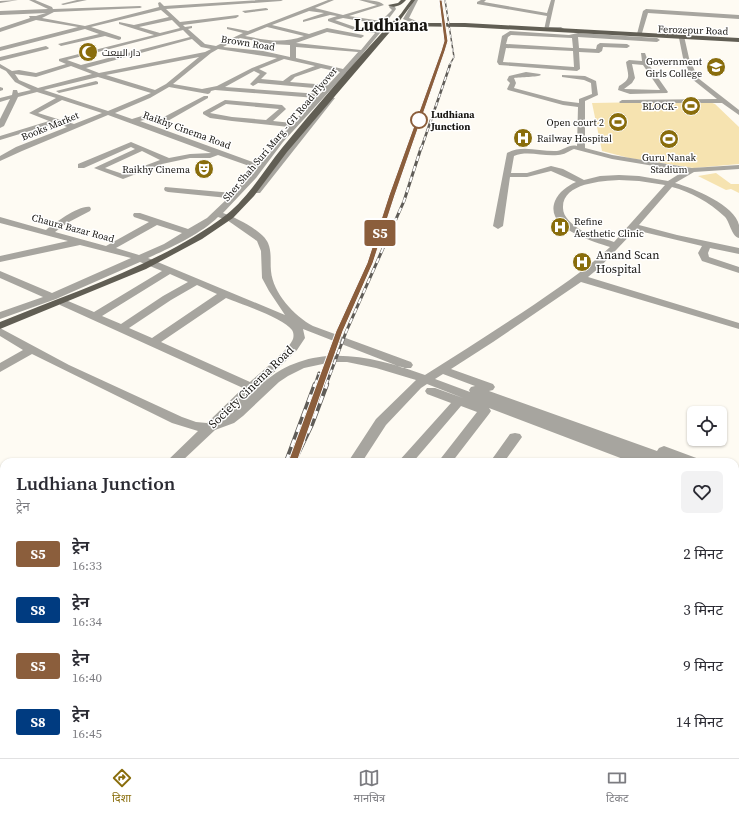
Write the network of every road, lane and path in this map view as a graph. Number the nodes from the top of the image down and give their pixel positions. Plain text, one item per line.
1 (16, 0) edge
2 (31, 0) edge
3 (68, 0) edge
4 (159, 0) edge
5 (281, 0) edge
6 (404, 0) edge
7 (409, 0) edge
8 (413, 0) edge
9 (416, 0) edge
10 (484, 0) edge
11 (553, 0) edge
12 (47, 1) edge
13 (257, 1) edge
14 (266, 1) junction
15 (367, 1) edge
16 (0, 2) edge
17 (56, 2) dead end
18 (76, 2) junction
19 (87, 2) edge
20 (230, 2) edge
21 (361, 2) edge
22 (39, 3) junction
23 (94, 3) dead end
24 (148, 3) dead end
25 (332, 3) edge
26 (61, 5) junction
27 (200, 5) junction
28 (382, 5) junction
29 (395, 5) edge
30 (159, 7) junction
31 (71, 8) junction
32 (50, 9) junction
33 (223, 9) dead end
34 (308, 9) junction
35 (64, 10) junction
36 (82, 10) junction
37 (338, 10) dead end
38 (245, 11) dead end
39 (287, 12) dead end
40 (331, 12) junction
41 (377, 12) dead end
42 (0, 13) edge
43 (296, 14) junction
44 (405, 15) junction
45 (550, 15) junction
46 (345, 16) junction
47 (37, 17) junction
48 (739, 17) edge
49 (172, 18) junction
50 (269, 18) dead end
51 (354, 18) junction
52 (239, 19) dead end
53 (1, 20) edge
54 (28, 20) junction
55 (330, 20) junction
56 (56, 21) junction
57 (276, 21) junction
58 (305, 21) dead end
59 (264, 22) junction
60 (323, 22) dead end
61 (17, 24) junction
62 (210, 24) dead end
63 (288, 24) dead end
64 (248, 25) dead end
65 (182, 26) junction
66 (421, 26) junction
67 (84, 27) junction
68 (134, 27) junction
69 (258, 27) junction
70 (391, 27) junction
71 (229, 28) dead end
72 (355, 28) junction
73 (125, 29) junction
74 (0, 30) edge
75 (74, 30) junction
76 (375, 31) junction
77 (66, 32) junction
78 (247, 32) junction
79 (544, 32) junction
80 (342, 33) junction
81 (105, 34) junction
82 (134, 35) junction
83 (160, 35) junction
84 (643, 35) junction
85 (94, 36) junction
86 (238, 36) junction
87 (301, 36) junction
88 (151, 37) junction
89 (194, 37) junction
90 (42, 38) junction
91 (84, 38) junction
92 (369, 38) junction
93 (504, 38) junction
94 (552, 38) junction
95 (629, 38) junction
96 (657, 38) junction
97 (681, 39) junction
98 (574, 40) junction
99 (119, 41) junction
100 (180, 41) junction
101 (533, 41) junction
102 (738, 41) edge
103 (271, 42) junction
104 (97, 43) dead end
105 (61, 44) junction
106 (293, 44) junction
107 (195, 45) dead end
108 (202, 45) junction
109 (363, 45) junction
110 (503, 46) junction
111 (46, 48) dead end
112 (218, 48) junction
113 (532, 48) junction
114 (0, 49) edge
115 (174, 49) dead end
116 (238, 50) junction
117 (576, 50) junction
118 (138, 52) junction
119 (160, 52) dead end
120 (87, 53) junction
121 (209, 53) junction
122 (357, 54) junction
123 (628, 54) junction
124 (643, 54) dead end
125 (16, 56) junction
126 (112, 58) junction
127 (282, 58) junction
128 (366, 58) junction
129 (0, 59) edge
130 (26, 60) dead end
131 (292, 60) junction
132 (646, 63) junction
133 (14, 64) dead end
134 (72, 64) junction
135 (129, 64) dead end
136 (682, 64) junction
137 (318, 66) junction
138 (1, 67) edge
139 (81, 67) junction
140 (254, 69) junction
141 (577, 70) junction
142 (343, 72) junction
143 (353, 73) junction
144 (99, 74) junction
145 (547, 75) dead end
146 (260, 76) junction
147 (554, 76) dead end
148 (577, 77) junction
149 (14, 78) junction
150 (111, 78) junction
151 (288, 81) junction
152 (513, 83) junction
153 (168, 85) junction
154 (331, 85) junction
155 (218, 88) junction
156 (37, 90) junction
157 (245, 90) junction
158 (201, 91) junction
159 (156, 92) junction
160 (47, 94) junction
161 (230, 95) dead end
162 (15, 96) junction
163 (320, 96) junction
164 (206, 97) dead end
165 (62, 98) junction
166 (0, 100) edge
167 (721, 101) junction
168 (622, 102) dead end
169 (582, 103) junction
170 (252, 104) junction
171 (216, 106) junction
172 (108, 113) junction
173 (739, 113) edge
174 (241, 114) junction
175 (280, 114) junction
176 (2, 120) edge
177 (56, 121) junction
178 (132, 121) junction
179 (739, 121) edge
180 (268, 122) junction
181 (293, 125) junction
182 (74, 127) junction
183 (0, 138) edge
184 (141, 149) junction
185 (581, 149) junction
186 (218, 153) junction
187 (0, 159) edge
188 (170, 161) junction
189 (81, 166) dead end
190 (260, 167) junction
191 (739, 167) edge
192 (692, 170) junction
193 (506, 175) junction
194 (582, 182) junction
195 (670, 185) junction
196 (168, 189) dead end
197 (235, 196) junction
198 (87, 209) dead end
199 (218, 214) junction
200 (137, 215) dead end
201 (230, 218) junction
202 (0, 220) edge
203 (156, 222) junction
204 (498, 226) dead end
205 (632, 226) junction
206 (49, 232) junction
207 (190, 233) junction
208 (739, 235) edge
209 (82, 241) junction
210 (707, 245) junction
211 (616, 246) junction
212 (108, 248) junction
213 (739, 252) edge
214 (140, 258) junction
215 (0, 260) edge
216 (154, 264) junction
217 (170, 270) junction
218 (739, 270) edge
219 (0, 274) edge
220 (580, 278) junction
221 (197, 281) junction
222 (226, 293) junction
223 (52, 296) junction
224 (64, 303) junction
225 (0, 316) edge
226 (95, 316) junction
227 (0, 322) edge
228 (739, 326) edge
229 (0, 329) edge
230 (122, 329) junction
231 (152, 343) junction
232 (31, 350) junction
233 (0, 368) edge
234 (441, 371) junction
235 (417, 385) junction
236 (251, 387) junction
237 (459, 401) junction
238 (486, 411) junction
239 (515, 437) dead end
240 (177, 458) edge
241 (358, 458) edge
242 (409, 458) edge
243 (450, 458) edge
244 (500, 458) edge
245 (610, 458) edge
246 (634, 458) edge
247 (662, 458) edge
248 (683, 458) edge

1 - 16 street
2 - 22 street
3 - 18 street
4 - 30 street
5 - 14 street
6 - 29 main road
7 - 70 main road, Sher Shah Suri Marg - GT Road Flyover
8 - 44 main road
9 - 44 street
10 - 45 street
11 - 45 street
12 - 22 street
13 - 14 street
13 - 20 street
14 - 38 street
15 - 21 street
15 - 28 street
15 - 29 street
17 - 26 street
18 - 19 street
18 - 26 street
19 - 23 street
19 - 31 street
20 - 27 street
22 - 32 street
24 - 30 street
25 - 34 street
26 - 31 street
26 - 32 street
27 - 30 street
27 - 33 street
28 - 29 street
28 - 46 street
29 - 70 street
29 - 70 street
30 - 36 street
30 - 49 street
30 - 67 street
31 - 35 street
32 - 35 street
32 - 42 street
32 - 47 street
34 - 40 street
34 - 43 street
35 - 36 street
36 - 56 street
37 - 40 street
39 - 43 street
40 - 46 street
40 - 58 street
41 - 51 street
43 - 57 street
44 - 66 street
44 - 70 main road
45 - 79 street
46 - 51 street
46 - 55 street
47 - 53 street
47 - 54 street
47 - 56 street
48 - 84 street
49 - 65 street
49 - 68 street
50 - 59 street
51 - 70 street
52 - 65 street
53 - 61 street
54 - 61 street
54 - 77 street
55 - 60 street
55 - 72 street
56 - 67 street
57 - 59 street
57 - 63 street
59 - 69 street
59 - 87 street, Brown Road
61 - 74 street
62 - 65 street
64 - 69 street
65 - 83 street
65 - 89 street
66 - 70 main road
66 - 70 main road
66 - 84 main road
67 - 75 street
67 - 81 street
68 - 73 street
68 - 73 street
68 - 83 street
69 - 78 street
70 - 76 street
70 - 122 street
70 - 128 main road
70 - 227 main road, Sher Shah Suri Marg - GT Road Flyover
70 - 229 main road, Sher Shah Suri Marg - GT Road Flyover
71 - 78 street
72 - 76 street
72 - 80 street
73 - 81 street
73 - 82 street
75 - 77 street
75 - 85 street
76 - 92 street
77 - 90 street
77 - 91 street
78 - 86 street
79 - 84 street
79 - 93 street
79 - 94 street
80 - 87 street
80 - 92 street
81 - 85 street
81 - 99 street
82 - 88 street
82 - 99 street
83 - 88 street
83 - 100 street
84 - 96 main road, Ferozepur Road
84 - 97 main road, Ferozepur Road
85 - 91 street
85 - 99 street
86 - 103 street
86 - 112 street
87 - 103 street
87 - 106 street
87 - 109 street
88 - 99 street
89 - 100 street
89 - 108 street
90 - 105 street
90 - 114 street
91 - 104 street
91 - 105 street
92 - 109 street
93 - 94 street
93 - 101 street
93 - 110 street
94 - 98 street
94 - 101 street
95 - 96 street
95 - 98 street
95 - 123 street
96 - 97 street
97 - 102 main road, Ferozepur Road
97 - 136 street
97 - 167 street
98 - 117 street
99 - 118 street
99 - 120 street
100 - 118 street
101 - 113 street
103 - 106 street
105 - 120 street
106 - 122 street
106 - 131 street
107 - 108 street, Brown Road
108 - 112 street, Brown Road
108 - 121 street
109 - 122 street
110 - 113 street
110 - 141 street
111 - 125 street
112 - 116 street, Brown Road
112 - 121 street
113 - 117 street
115 - 119 street
116 - 121 street
116 - 127 street, Brown Road
117 - 123 street
117 - 141 street
118 - 126 street
120 - 134 street
121 - 144 street
121 - 153 street, Books Market
122 - 128 street
122 - 142 street
123 - 132 street
123 - 132 street
124 - 132 street
125 - 129 street
125 - 130 street
126 - 135 street
126 - 139 street
127 - 131 street, Brown Road
127 - 140 street
128 - 143 street
131 - 137 street, Brown Road
131 - 146 street
132 - 136 street
133 - 138 street
134 - 139 street
134 - 149 street
136 - 167 street
137 - 142 street, Brown Road
137 - 151 street
138 - 149 street, Raikhy Cinema Road
139 - 144 street
139 - 149 street
140 - 146 street
140 - 155 street
141 - 148 street
142 - 143 street, Brown Road
142 - 154 street
143 - 201 street
144 - 150 street
144 - 156 street
145 - 152 street
146 - 151 street
146 - 157 street
147 - 148 street
148 - 169 street
149 - 156 street, Raikhy Cinema Road
149 - 162 street
150 - 159 street
150 - 160 street
151 - 154 street
152 - 169 street
152 - 169 street
153 - 158 street
153 - 159 street, Books Market
154 - 163 street
155 - 157 street
155 - 158 street
156 - 160 street, Raikhy Cinema Road
156 - 162 street
157 - 163 street
158 - 161 street
159 - 172 street, Books Market
160 - 165 street, Raikhy Cinema Road
162 - 166 street
162 - 176 street
163 - 181 street
164 - 178 street
165 - 172 street, Raikhy Cinema Road
165 - 177 street
167 - 168 street
167 - 173 street
167 - 179 street
169 - 185 street
170 - 171 street
170 - 174 street
170 - 175 street
171 - 174 street
171 - 174 street
172 - 178 street, Raikhy Cinema Road
172 - 182 street, Books Market
174 - 175 street
174 - 180 street
175 - 180 street
177 - 182 street
177 - 183 street
178 - 186 street, Raikhy Cinema Road
180 - 181 street
181 - 190 street
182 - 187 street, Books Market
184 - 188 street
184 - 188 street
184 - 189 street
185 - 192 street
185 - 193 street
186 - 188 street
186 - 190 street, Raikhy Cinema Road
190 - 197 street
191 - 192 street
192 - 195 street
193 - 194 street
193 - 204 street
194 - 195 street
194 - 211 street
195 - 205 street
195 - 208 street
196 - 197 street
197 - 199 street
198 - 206 street
199 - 201 street
199 - 207 street
200 - 203 street
201 - 216 street
201 - 247 street
202 - 206 street, Chaura Bazar Road
203 - 207 street
203 - 212 street
205 - 210 street
205 - 211 street
206 - 209 street, Chaura Bazar Road
207 - 214 street
209 - 212 street, Chaura Bazar Road
209 - 215 street
210 - 213 street
210 - 218 street
211 - 220 street
212 - 214 street, Chaura Bazar Road
214 - 216 street, Society Cinema Road
214 - 223 street
216 - 217 street, Society Cinema Road
216 - 224 street
217 - 221 street, Society Cinema Road
217 - 226 street
219 - 223 street
220 - 228 street
220 - 234 street
221 - 222 street, Society Cinema Road
221 - 230 street
222 - 231 street
222 - 236 street, Society Cinema Road
223 - 225 street
224 - 226 street
224 - 229 street
226 - 230 street
229 - 232 street
230 - 231 street
231 - 236 street
232 - 233 street
232 - 246 street
234 - 235 street
234 - 248 street
235 - 237 street
235 - 241 street
236 - 240 street, Society Cinema Road
237 - 238 street
237 - 242 street
238 - 243 street
238 - 245 street
239 - 244 street

